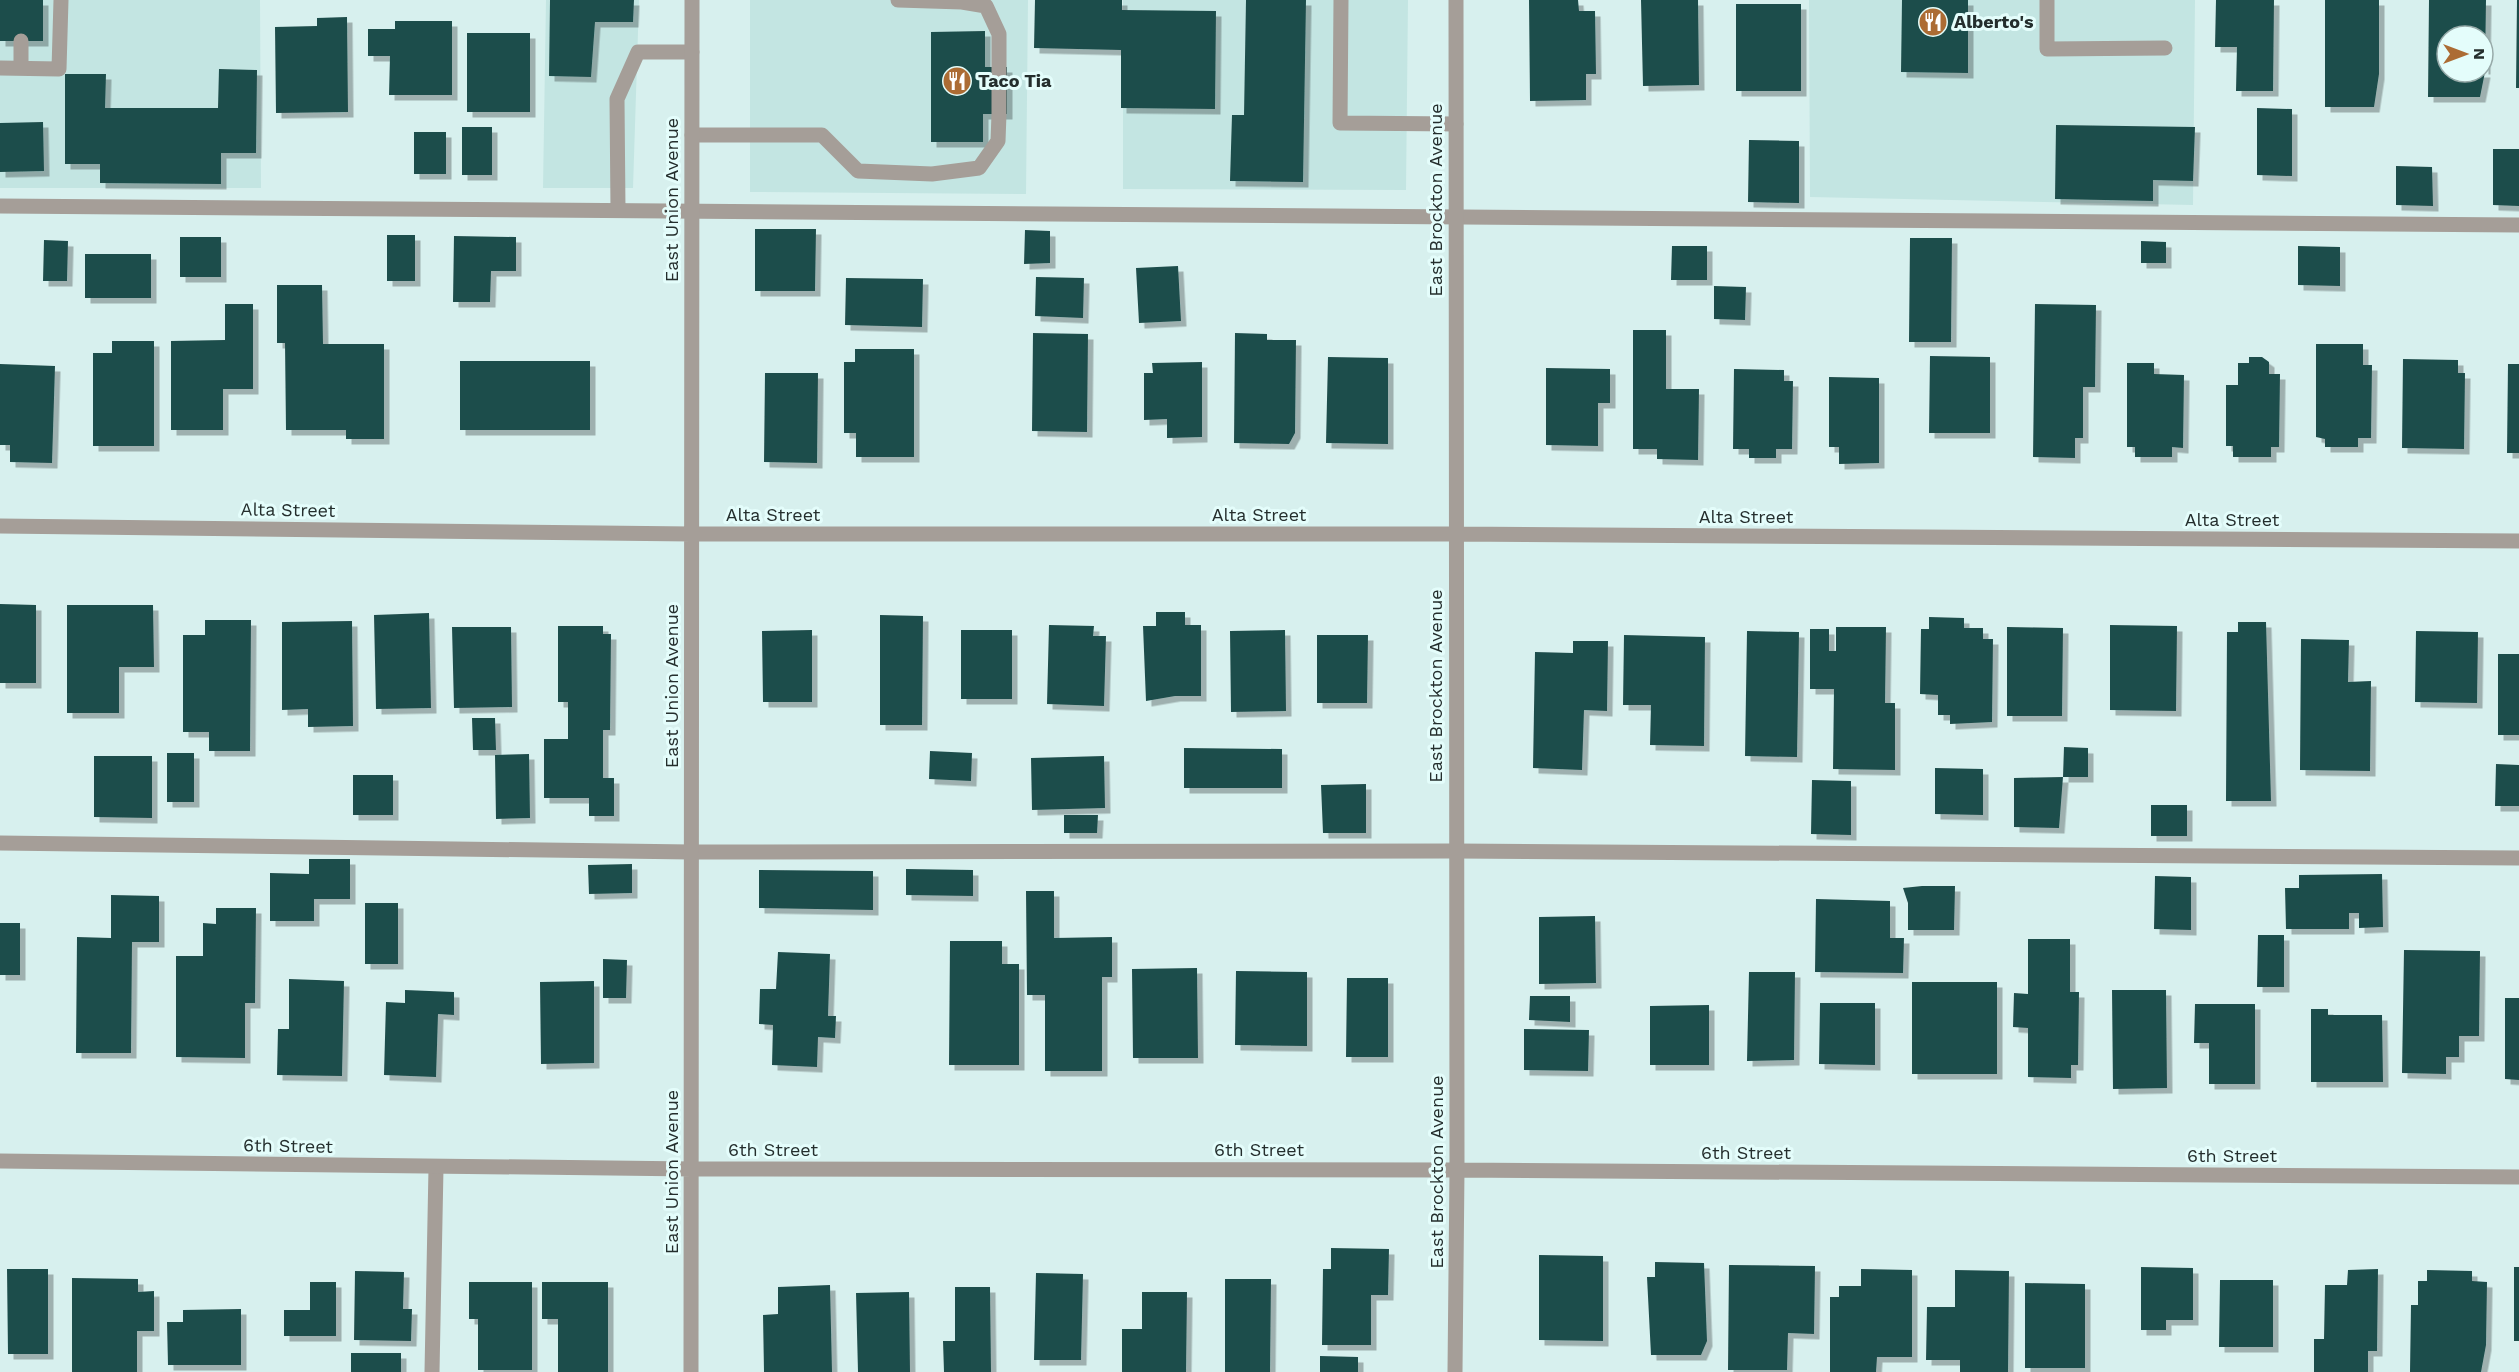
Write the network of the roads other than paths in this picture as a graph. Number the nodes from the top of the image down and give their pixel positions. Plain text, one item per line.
1 (61, 0) edge
2 (692, 0) edge
3 (898, 0) edge
4 (1341, 0) edge
5 (1456, 0) edge
6 (2047, 0) edge
7 (21, 41) dead end
8 (2165, 48) dead end
9 (692, 52) junction
10 (0, 68) edge
11 (21, 69) junction
12 (1456, 124) junction
13 (692, 135) junction
14 (0, 206) edge
15 (618, 210) junction
16 (691, 211) junction
17 (1456, 217) junction
18 (2519, 225) edge
19 (0, 526) edge
20 (691, 534) junction
21 (1455, 534) junction
22 (2519, 541) edge
23 (0, 843) edge
24 (1456, 851) junction
25 (691, 852) junction
26 (2519, 858) edge
27 (0, 1161) edge
28 (435, 1168) junction
29 (692, 1170) junction
30 (1457, 1170) junction
31 (2519, 1177) edge
32 (432, 1372) edge
33 (691, 1372) edge
34 (1455, 1372) edge

1 - 11 street
2 - 9 street, East Union Avenue
3 - 13 street
4 - 12 street
5 - 12 street, East Brockton Avenue
6 - 8 street
7 - 11 street
9 - 13 street, East Union Avenue
9 - 15 street
10 - 11 street
12 - 17 street, East Brockton Avenue
13 - 16 street, East Union Avenue
14 - 15 street
15 - 16 street
16 - 17 street
16 - 20 street, East Union Avenue
17 - 18 street
17 - 21 street, East Brockton Avenue
19 - 20 street, Alta Street
20 - 21 street, Alta Street
20 - 25 street, East Union Avenue
21 - 22 street, Alta Street
21 - 24 street, East Brockton Avenue
23 - 25 street
24 - 25 street
24 - 26 street
24 - 30 street, East Brockton Avenue
25 - 29 street, East Union Avenue
27 - 28 street, 6th Street
28 - 29 street, 6th Street
28 - 32 street
29 - 30 street, 6th Street
29 - 33 street, East Union Avenue
30 - 31 street, 6th Street
30 - 34 street, East Brockton Avenue

